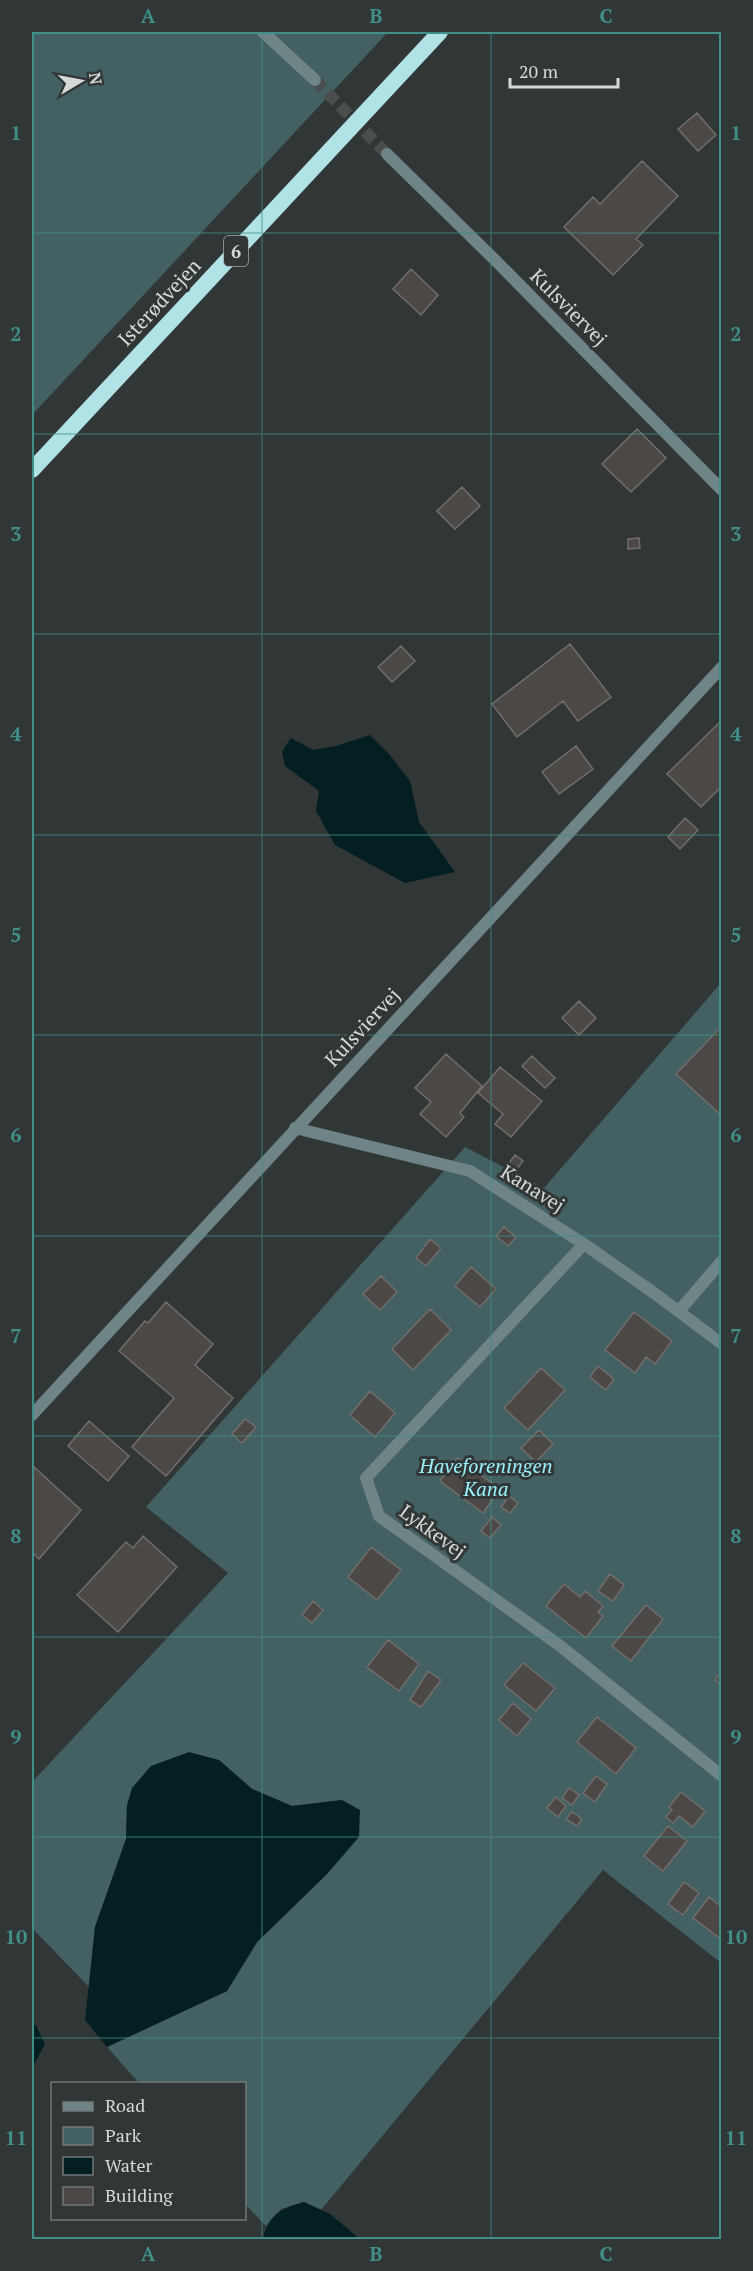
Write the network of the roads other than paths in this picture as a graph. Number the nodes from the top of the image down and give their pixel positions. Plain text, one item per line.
1 (263, 32) edge
2 (440, 32) edge
3 (315, 80) tunnel mouth
4 (387, 154) tunnel mouth
5 (32, 470) edge
6 (722, 490) edge
7 (722, 667) edge
8 (295, 1128) junction
9 (584, 1244) junction
10 (722, 1261) edge
11 (679, 1311) junction
12 (722, 1344) edge
13 (32, 1415) edge
14 (722, 1776) edge

1 - 3 street
2 - 5 highway, Isterødvejen / 6
4 - 6 street, Kulsviervej
7 - 8 street, Kulsviervej
8 - 9 street, Kanavej
8 - 13 street, Kulsviervej
9 - 11 street, Kanavej
9 - 14 street, Lykkevej
10 - 11 street
11 - 12 street, Kanavej

